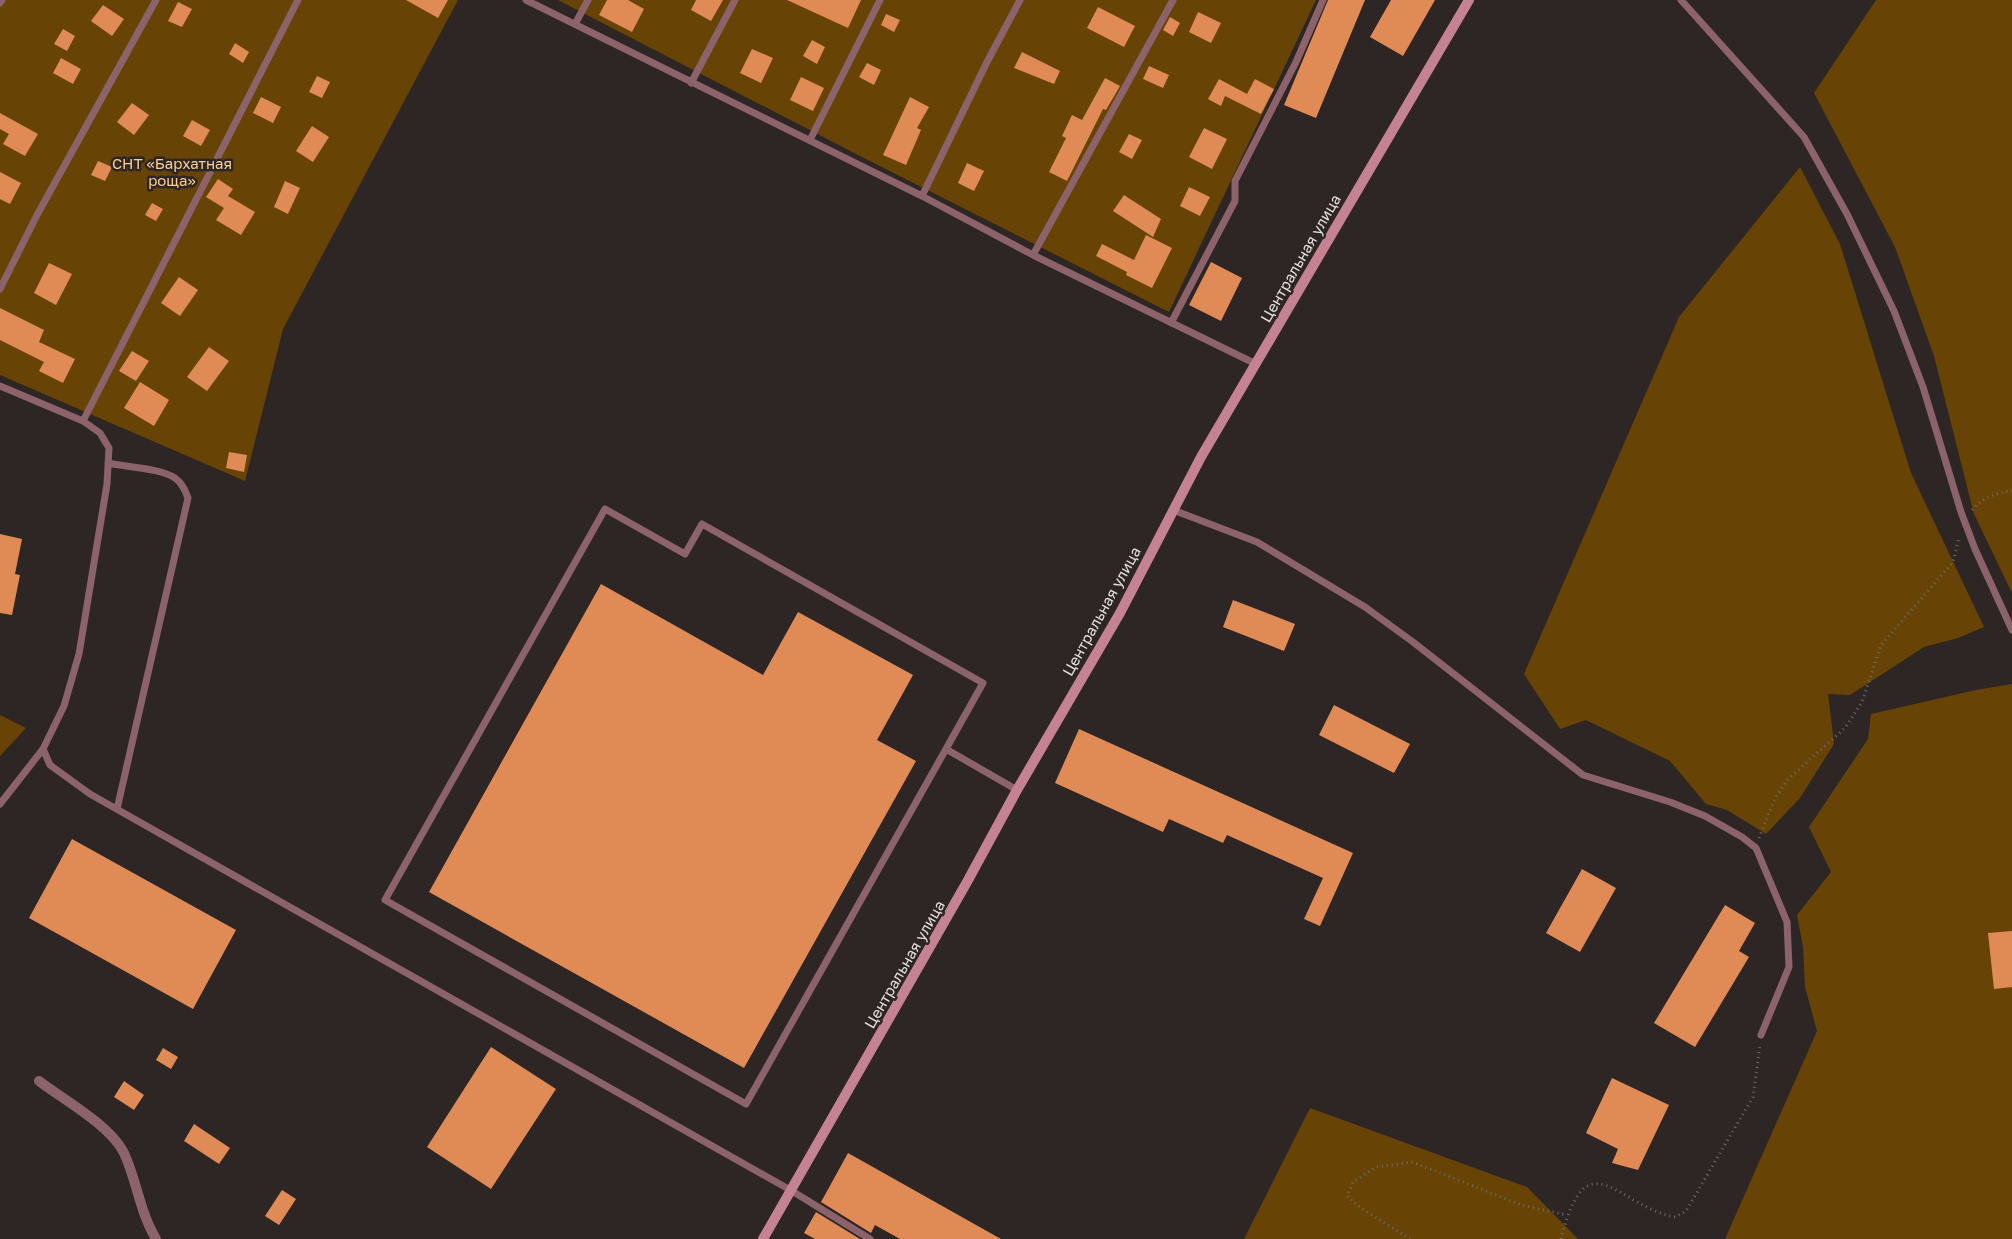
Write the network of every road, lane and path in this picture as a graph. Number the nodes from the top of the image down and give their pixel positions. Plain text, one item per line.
1 (2, 0) edge
2 (156, 0) edge
3 (298, 0) edge
4 (526, 0) edge
5 (588, 0) edge
6 (735, 0) edge
7 (880, 0) edge
8 (1020, 0) edge
9 (1173, 0) edge
10 (1323, 0) edge
11 (1469, 0) edge
12 (1681, 0) edge
13 (0, 3) edge
14 (576, 24) junction
15 (691, 83) junction
16 (810, 140) junction
17 (922, 196) junction
18 (1033, 255) junction
19 (0, 289) edge
20 (1171, 323) junction
21 (1256, 364) junction
22 (0, 386) edge
23 (83, 421) junction
24 (108, 463) junction
25 (1173, 510) junction
26 (1953, 562) dead end
27 (2012, 630) edge
28 (946, 748) junction
29 (43, 749) junction
30 (1017, 790) junction
31 (0, 804) edge
32 (117, 810) junction
33 (1756, 848) junction
34 (1761, 1035) joint
35 (39, 1082) dead end
36 (792, 1191) junction
37 (1567, 1215) junction
38 (156, 1239) edge
39 (763, 1239) edge
40 (870, 1239) edge
41 (1410, 1239) edge
42 (1561, 1239) edge

1 - 13 lane
2 - 19 lane
3 - 23 lane
4 - 14 lane
5 - 14 lane
6 - 15 lane
7 - 16 lane
8 - 17 lane
9 - 18 lane
10 - 20 lane
11 - 21 main road, Центральная улица
12 - 27 lane
14 - 15 lane
15 - 16 lane
16 - 17 lane
17 - 18 lane
18 - 20 lane
20 - 21 lane
21 - 25 main road, Центральная улица
22 - 23 lane
23 - 24 lane
24 - 29 lane
24 - 32 lane
25 - 30 main road, Центральная улица
25 - 33 lane
26 - 33 path
28 - 28 lane
28 - 30 lane
29 - 31 lane
29 - 32 lane
30 - 36 main road, Центральная улица
32 - 36 lane
33 - 34 lane
34 - 37 path
35 - 38 street
36 - 39 main road, Центральная улица
36 - 40 lane
37 - 41 path
37 - 42 path

